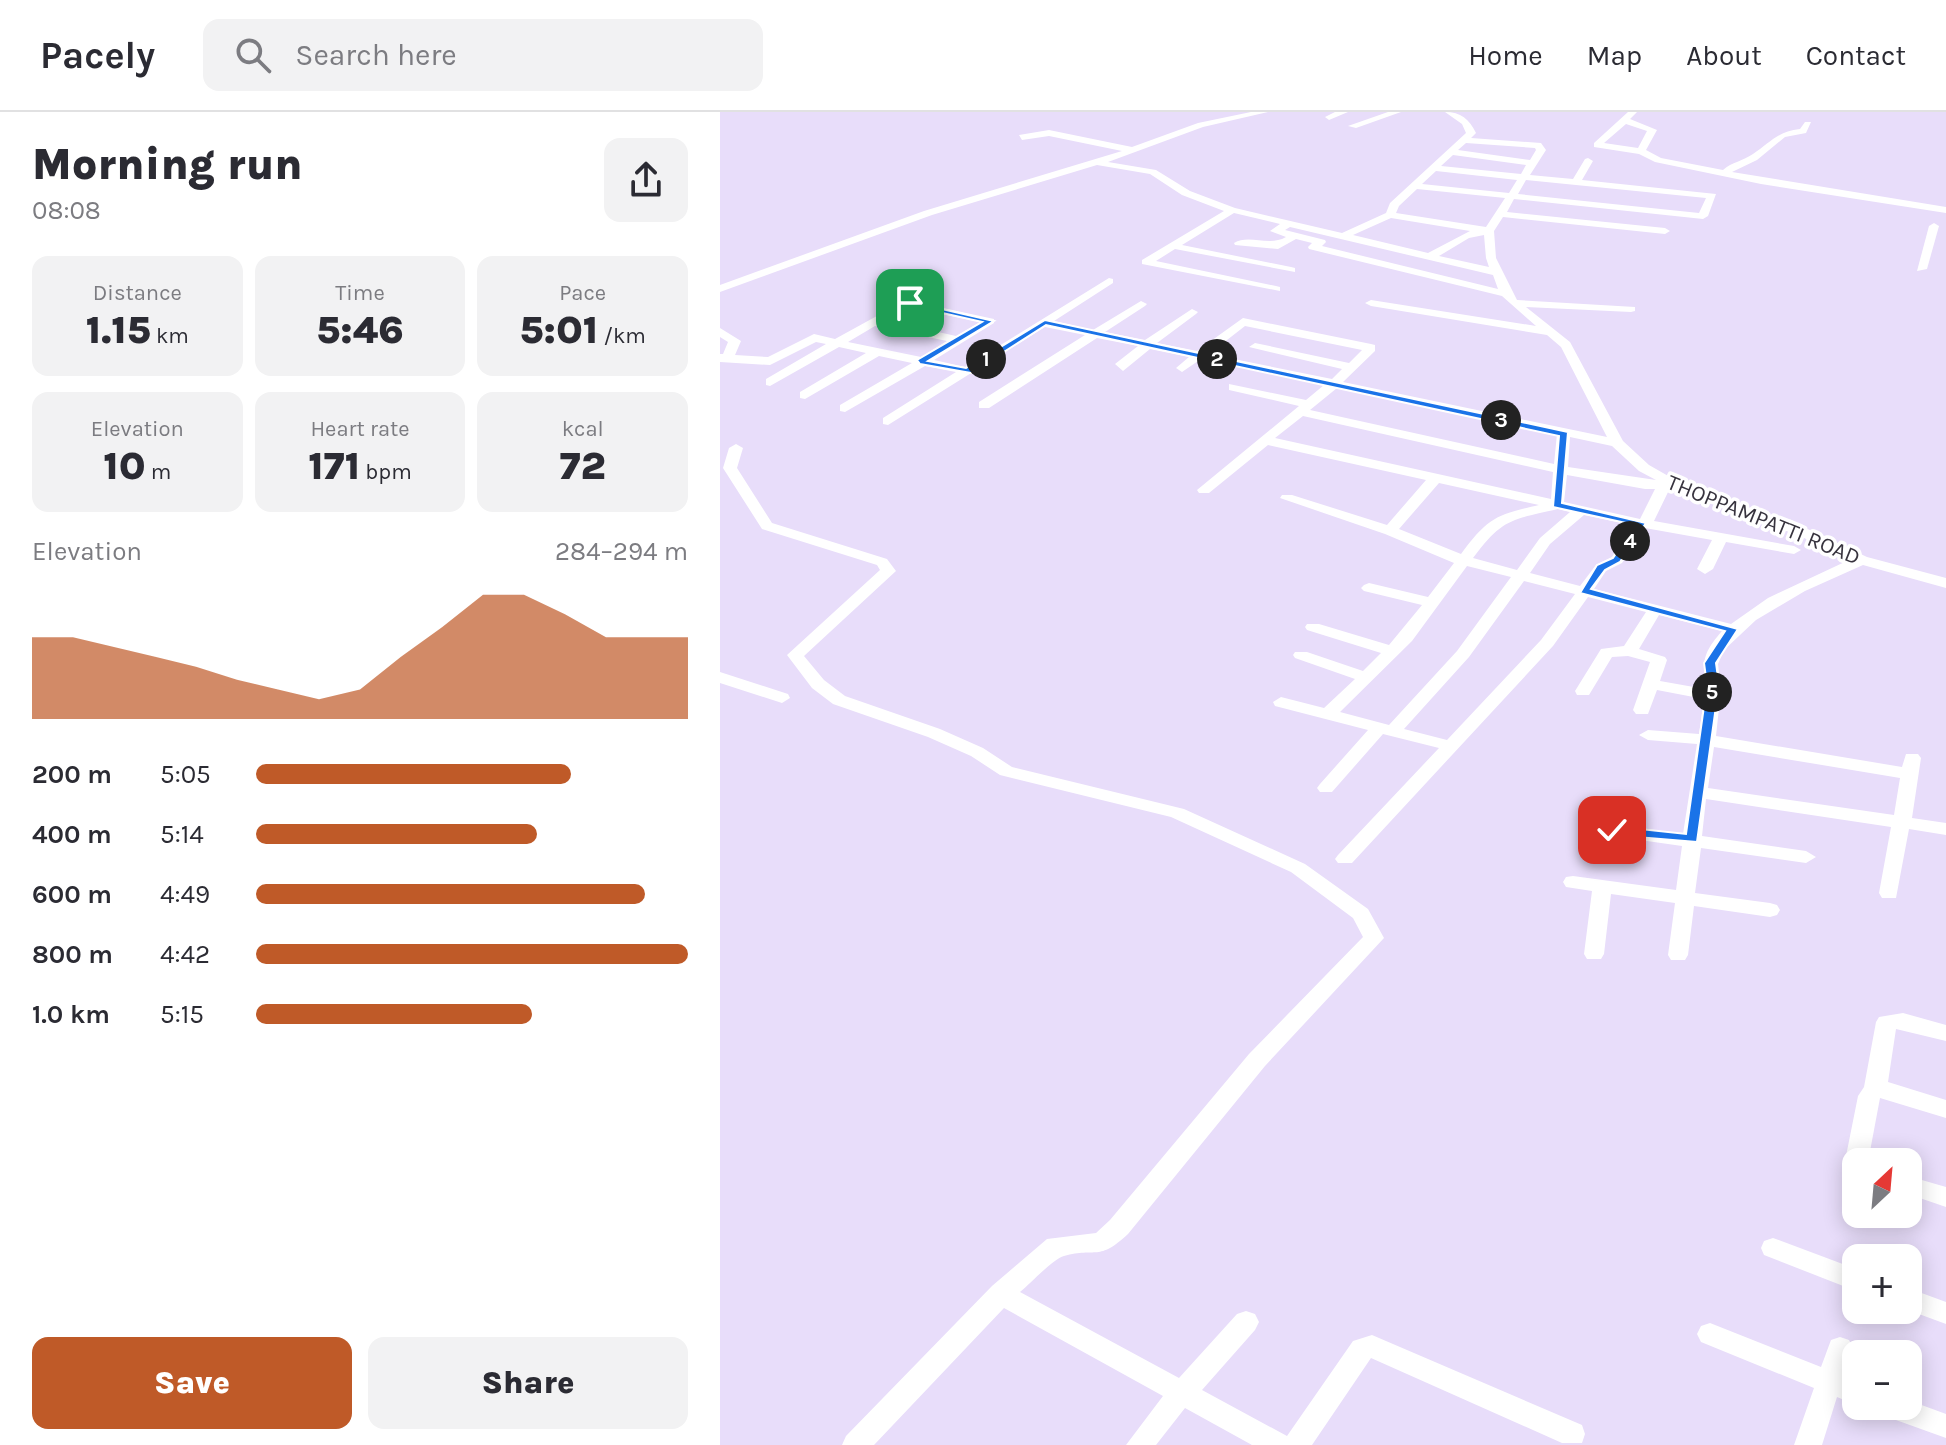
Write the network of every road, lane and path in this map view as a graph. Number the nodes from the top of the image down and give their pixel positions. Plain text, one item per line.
1 (1264, 112) edge
2 (1344, 112) edge
3 (1397, 112) edge
4 (1449, 112) edge
5 (1633, 112) edge
6 (1329, 117) dead end
7 (1624, 120) junction
8 (1808, 124) dead end
9 (1353, 126) dead end
10 (1022, 137) dead end
11 (1463, 140) junction
12 (1135, 150) junction
13 (1641, 151) junction
14 (1449, 152) junction
15 (1687, 158) dead end
16 (1588, 161) dead end
17 (1096, 163) junction
18 (1532, 163) junction
19 (1675, 164) junction
20 (1431, 168) junction
21 (1725, 174) junction
22 (1523, 178) junction
23 (1576, 183) junction
24 (1414, 186) junction
25 (1866, 186) dead end
26 (1512, 196) junction
27 (1857, 196) junction
28 (1232, 210) junction
29 (1946, 210) edge
30 (1500, 214) junction
31 (1390, 215) junction
32 (1292, 223) junction
33 (1934, 226) dead end
34 (1489, 231) junction
35 (1665, 231) dead end
36 (1346, 235) junction
37 (1294, 236) junction
38 (1239, 243) dead end
39 (1317, 245) junction
40 (1174, 246) junction
41 (1300, 256) dead end
42 (1431, 256) junction
43 (1921, 269) dead end
44 (1291, 270) dead end
45 (1495, 272) junction
46 (1109, 281) dead end
47 (722, 287) edge
48 (1276, 289) dead end
49 (1510, 298) junction
50 (1371, 303) dead end
51 (1141, 304) dead end
52 (1631, 309) dead end
53 (1192, 312) dead end
54 (875, 322) junction
55 (1045, 323) junction
56 (720, 332) edge
57 (1094, 333) junction
58 (1554, 333) junction
59 (957, 340) junction
60 (837, 343) junction
61 (1148, 345) junction
62 (1255, 347) dead end
63 (876, 352) junction
64 (1198, 355) junction
65 (723, 358) edge
66 (920, 362) junction
67 (1020, 364) dead end
68 (1123, 367) dead end
69 (1351, 367) junction
70 (1037, 368) junction
71 (1182, 368) dead end
72 (967, 371) junction
73 (770, 382) dead end
74 (1334, 384) junction
75 (1233, 387) dead end
76 (805, 395) dead end
77 (984, 405) dead end
78 (845, 408) dead end
79 (1303, 408) junction
80 (888, 421) dead end
81 (1564, 434) junction
82 (1264, 440) junction
83 (1617, 443) junction
84 (736, 448) dead end
85 (1563, 470) junction
86 (1435, 478) junction
87 (1668, 485) junction
88 (1204, 490) dead end
89 (1287, 498) dead end
90 (1557, 505) junction
91 (1738, 507) junction
92 (1581, 510) junction
93 (1643, 523) junction
94 (1395, 525) junction
95 (1723, 538) junction
96 (1794, 550) dead end
97 (1461, 560) junction
98 (1862, 560) junction
99 (1705, 569) dead end
100 (1519, 573) junction
101 (1946, 583) edge
102 (1369, 588) dead end
103 (1584, 591) junction
104 (1433, 603) junction
105 (1656, 608) junction
106 (1313, 627) dead end
107 (1732, 629) junction
108 (1392, 651) junction
109 (1629, 651) junction
110 (1301, 655) dead end
111 (720, 677) edge
112 (1366, 677) junction
113 (1651, 684) junction
114 (1583, 691) dead end
115 (1712, 696) junction
116 (782, 698) dead end
117 (1281, 702) dead end
118 (1642, 710) dead end
119 (1328, 714) junction
120 (1386, 728) junction
121 (1648, 735) dead end
122 (1707, 740) junction
123 (1451, 746) junction
124 (1326, 788) dead end
125 (1698, 792) junction
126 (1901, 820) junction
127 (1946, 829) edge
128 (1612, 830) dead end
129 (1692, 839) junction
130 (1806, 857) dead end
131 (1345, 859) dead end
132 (1573, 882) dead end
133 (1602, 886) junction
134 (1889, 893) dead end
135 (1685, 897) junction
136 (1770, 910) dead end
137 (1594, 954) dead end
138 (1678, 955) dead end
139 (1946, 1033) edge
140 (1875, 1090) junction
141 (1946, 1109) edge
142 (1859, 1148) edge
143 (1922, 1189) edge
144 (1946, 1197) edge
145 (1773, 1248) dead end
146 (1842, 1275) edge
147 (1001, 1294) junction
148 (1922, 1304) edge
149 (1946, 1313) edge
150 (1246, 1322) dead end
151 (1710, 1334) dead end
152 (1840, 1348) dead end
153 (1829, 1383) junction
154 (1842, 1388) edge
155 (1182, 1394) junction
156 (1922, 1417) edge
157 (1946, 1426) edge
158 (1572, 1434) dead end
159 (856, 1445) edge
160 (1140, 1445) edge
161 (1278, 1445) edge
162 (1297, 1445) edge
163 (1808, 1445) edge

1 - 12 street
2 - 6 street
3 - 9 street
4 - 11 street
5 - 7 street
7 - 13 street
7 - 13 street
8 - 21 street
10 - 12 street
11 - 14 street
11 - 18 street
12 - 17 street
13 - 19 street
14 - 18 street
14 - 20 street
15 - 19 street
16 - 23 street
17 - 28 street
17 - 47 street
18 - 22 street
19 - 21 street
20 - 22 street
20 - 24 street
21 - 27 street
22 - 23 street
22 - 26 street
23 - 26 street
24 - 26 street
24 - 31 street
25 - 27 street
26 - 30 street
27 - 29 street
28 - 32 street
28 - 40 street
30 - 34 street
30 - 35 street
31 - 34 street
31 - 36 street
32 - 36 street
32 - 37 street
33 - 43 street
34 - 42 street
34 - 45 street, THOPPAMPATTI ROAD
36 - 39 street
36 - 42 street
37 - 38 street
37 - 39 street
39 - 41 street
39 - 49 street
40 - 44 street
40 - 48 street
42 - 45 street
45 - 49 street, THOPPAMPATTI ROAD
46 - 55 street
49 - 52 street
49 - 58 street, THOPPAMPATTI ROAD
50 - 58 street
51 - 57 street
53 - 61 street
54 - 59 street
54 - 59 street
54 - 60 street
55 - 57 street
55 - 72 street
56 - 65 street
57 - 61 street
57 - 70 street
58 - 83 street, THOPPAMPATTI ROAD
59 - 66 street
60 - 63 street
60 - 65 street
60 - 73 street
61 - 64 street
61 - 68 street
62 - 69 street
63 - 66 street
63 - 76 street
64 - 69 street
64 - 71 street
64 - 74 street
66 - 72 street
66 - 78 street
67 - 70 street
69 - 74 street
70 - 77 street
72 - 80 street
74 - 79 street
74 - 81 street
75 - 79 street
79 - 82 street
79 - 85 street
81 - 83 street
81 - 85 street
82 - 86 street
82 - 88 street
83 - 87 street, THOPPAMPATTI ROAD
84 - 147 street
85 - 87 street
85 - 90 street
86 - 90 street
86 - 94 street
87 - 91 street, THOPPAMPATTI ROAD
87 - 93 street
89 - 94 street
90 - 92 street
90 - 97 street
91 - 95 street
91 - 98 street, THOPPAMPATTI ROAD
92 - 93 street
92 - 100 street
93 - 95 street
93 - 103 street
94 - 97 street
95 - 96 street
95 - 99 street
97 - 100 street
97 - 104 street
98 - 101 street, THOPPAMPATTI ROAD
98 - 107 street
100 - 103 street
100 - 120 street
102 - 104 street
103 - 105 street
103 - 123 street
104 - 108 street
105 - 107 street
105 - 109 street
106 - 108 street
107 - 115 street
108 - 112 street
109 - 113 street
109 - 114 street
110 - 112 street
111 - 116 street
112 - 119 street
113 - 115 street
113 - 118 street
115 - 122 street
117 - 119 street
119 - 120 street
120 - 123 street
120 - 124 street
121 - 122 street
122 - 125 street
122 - 126 street
123 - 131 street
125 - 126 street
125 - 129 street
126 - 127 street
126 - 134 street
128 - 129 street
129 - 130 street
129 - 135 street
132 - 133 street
133 - 135 street
133 - 137 street
135 - 136 street
135 - 138 street
139 - 140 street
140 - 141 street
140 - 142 street
143 - 144 street
145 - 146 street
147 - 155 street
147 - 159 street
148 - 149 street
150 - 155 street
151 - 153 street
152 - 153 street
153 - 154 street
153 - 163 street
155 - 160 street
155 - 161 street
156 - 157 street
158 - 162 street

